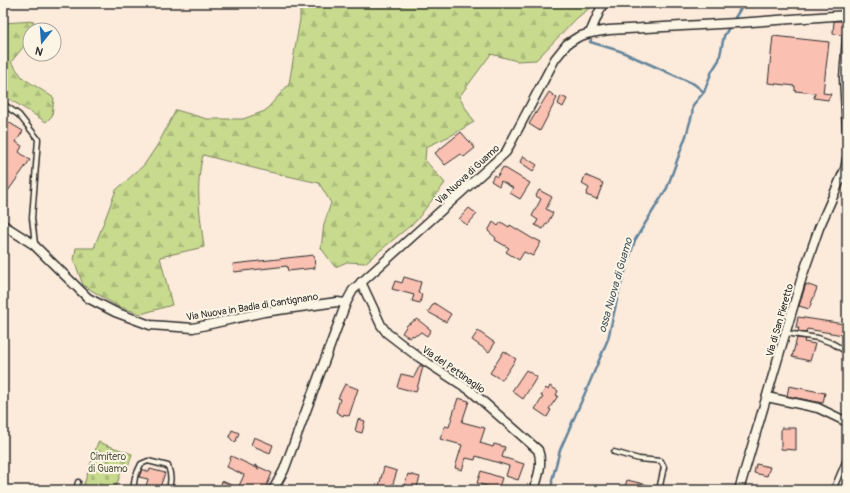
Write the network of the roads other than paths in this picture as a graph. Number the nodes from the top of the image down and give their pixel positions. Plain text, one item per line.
1 (603, 3) edge
2 (847, 16) edge
3 (590, 33) junction
4 (847, 38) edge
5 (3, 104) edge
6 (847, 130) edge
7 (847, 158) edge
8 (3, 225) edge
9 (35, 246) junction
10 (361, 282) junction
11 (346, 303) junction
12 (786, 333) junction
13 (847, 352) edge
14 (767, 397) junction
15 (847, 422) edge
16 (614, 452) dead end
17 (847, 458) edge
18 (78, 482) dead end
19 (76, 490) edge
20 (134, 490) edge
21 (168, 490) edge
22 (273, 490) edge
23 (534, 490) edge
24 (659, 490) edge
25 (739, 490) edge
26 (833, 490) edge

1 - 3 street
2 - 3 street, Via Nuova di Guamo
3 - 10 street, Via Nuova di Guamo
4 - 6 street
5 - 9 lane
7 - 12 street, Via di San Pieretto
8 - 9 street, Via Nuova in Badia di Cantignano
9 - 11 street, Via Nuova in Badia di Cantignano
10 - 11 street, Via Nuova di Guamo
10 - 23 street, Via del Pettinaglio
11 - 22 street, Via Nuova di Guamo
12 - 13 lane
12 - 14 street, Via di San Pieretto
14 - 15 street
14 - 25 street, Via di San Pieretto
16 - 24 lane
17 - 26 lane
18 - 19 lane
20 - 21 lane

